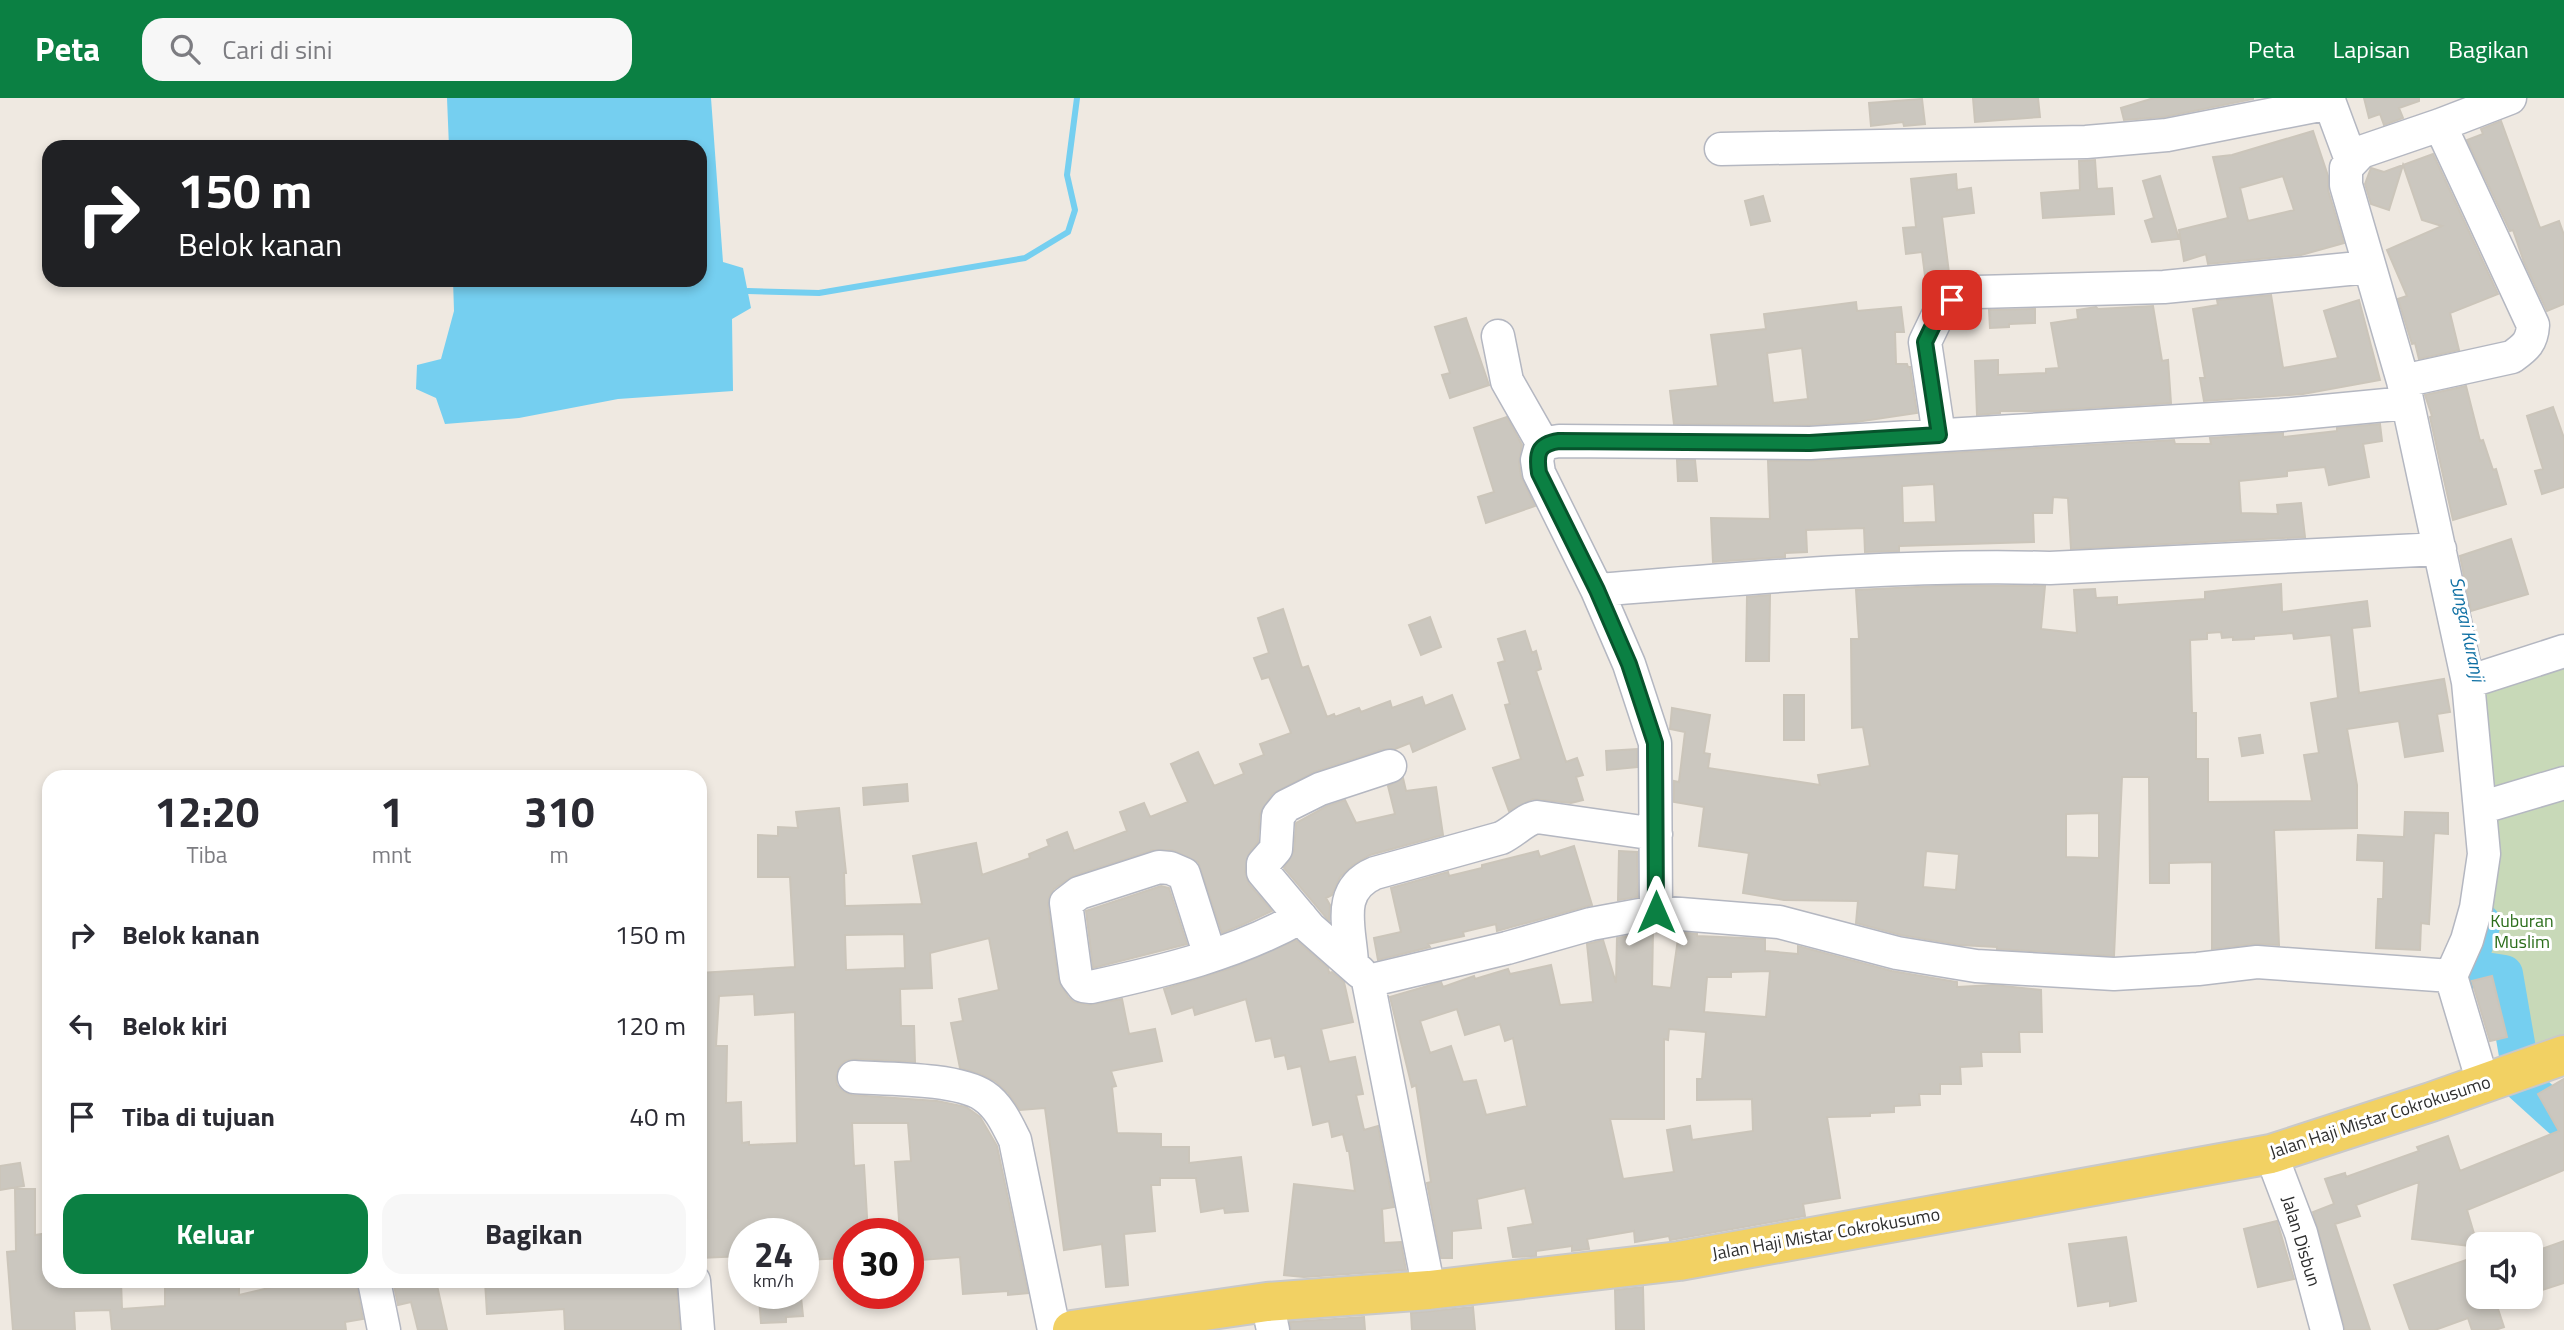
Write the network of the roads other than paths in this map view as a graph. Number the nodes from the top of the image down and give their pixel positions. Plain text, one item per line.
1 (2510, 98) edge
2 (2329, 100) edge
3 (2440, 125) junction
4 (1721, 149) dead end
5 (2351, 160) junction
6 (2369, 267) junction
7 (1498, 336) dead end
8 (2405, 392) junction
9 (1939, 435) junction
10 (1544, 446) junction
11 (2440, 549) junction
12 (1597, 590) junction
13 (2564, 651) edge
14 (2468, 682) junction
15 (1390, 766) dead end
16 (2564, 783) edge
17 (2480, 808) junction
18 (1656, 834) junction
19 (1656, 912) junction
20 (1301, 917) junction
21 (1210, 956) junction
22 (1360, 972) junction
23 (2451, 976) junction
24 (2564, 1055) edge
25 (854, 1077) dead end
26 (2483, 1083) junction
27 (2271, 1154) junction
28 (375, 1288) edge
29 (695, 1288) edge
30 (1429, 1290) junction
31 (1270, 1316) edge
32 (384, 1330) edge
33 (698, 1330) edge
34 (1054, 1330) edge
35 (1072, 1330) edge
36 (2327, 1330) edge

1 - 3 street
2 - 4 street
2 - 5 street
3 - 5 street
3 - 8 street
5 - 6 street
6 - 8 street
6 - 9 street
7 - 10 street
8 - 9 street
8 - 11 street
9 - 10 street
10 - 12 street
11 - 12 street
11 - 14 street
12 - 18 street
13 - 14 street
14 - 17 street
15 - 20 street
16 - 17 street
17 - 23 street
18 - 19 street
18 - 22 street
19 - 22 street
19 - 23 street
20 - 21 street
20 - 22 street
21 - 21 street
22 - 30 street
23 - 26 street
24 - 26 main road, Jalan Haji Mistar Cokrokusumo
25 - 34 street
26 - 27 main road, Jalan Haji Mistar Cokrokusumo
27 - 30 main road, Jalan Haji Mistar Cokrokusumo
27 - 36 street, Jalan Disbun
28 - 32 street
29 - 33 street
30 - 31 main road, Jalan Haji Mistar Cokrokusumo
31 - 35 main road, Jalan Haji Mistar Cokrokusumo

